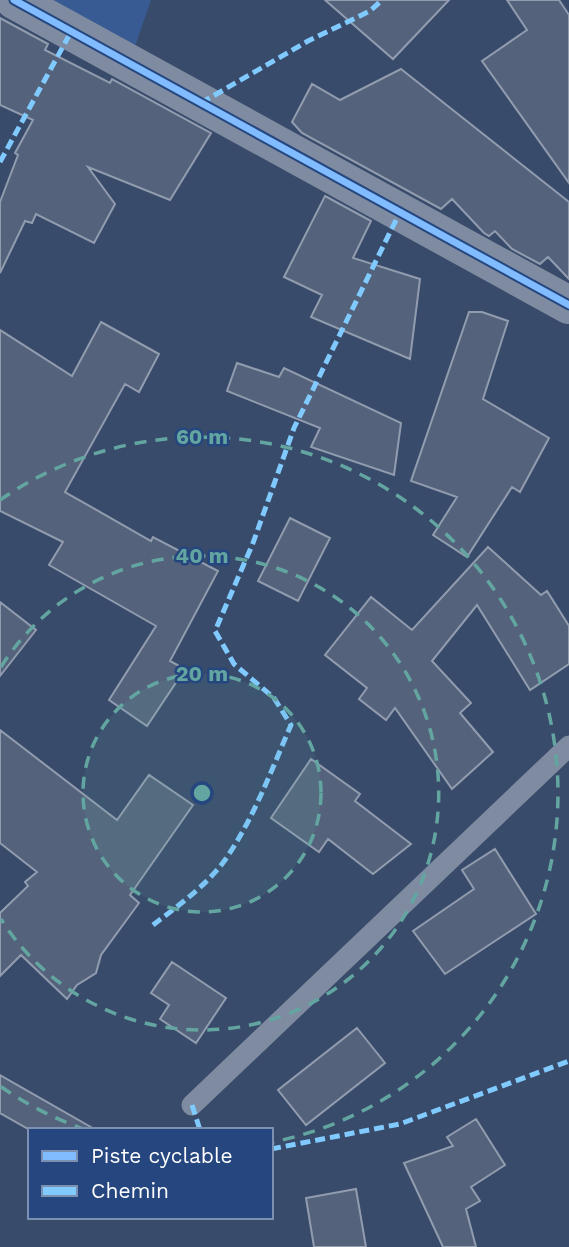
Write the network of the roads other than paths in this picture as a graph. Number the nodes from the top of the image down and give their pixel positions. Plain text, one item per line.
1 (14, 0) edge
2 (569, 305) edge
3 (569, 746) edge
4 (192, 1105) dead end

1 - 2 street
3 - 4 lane

